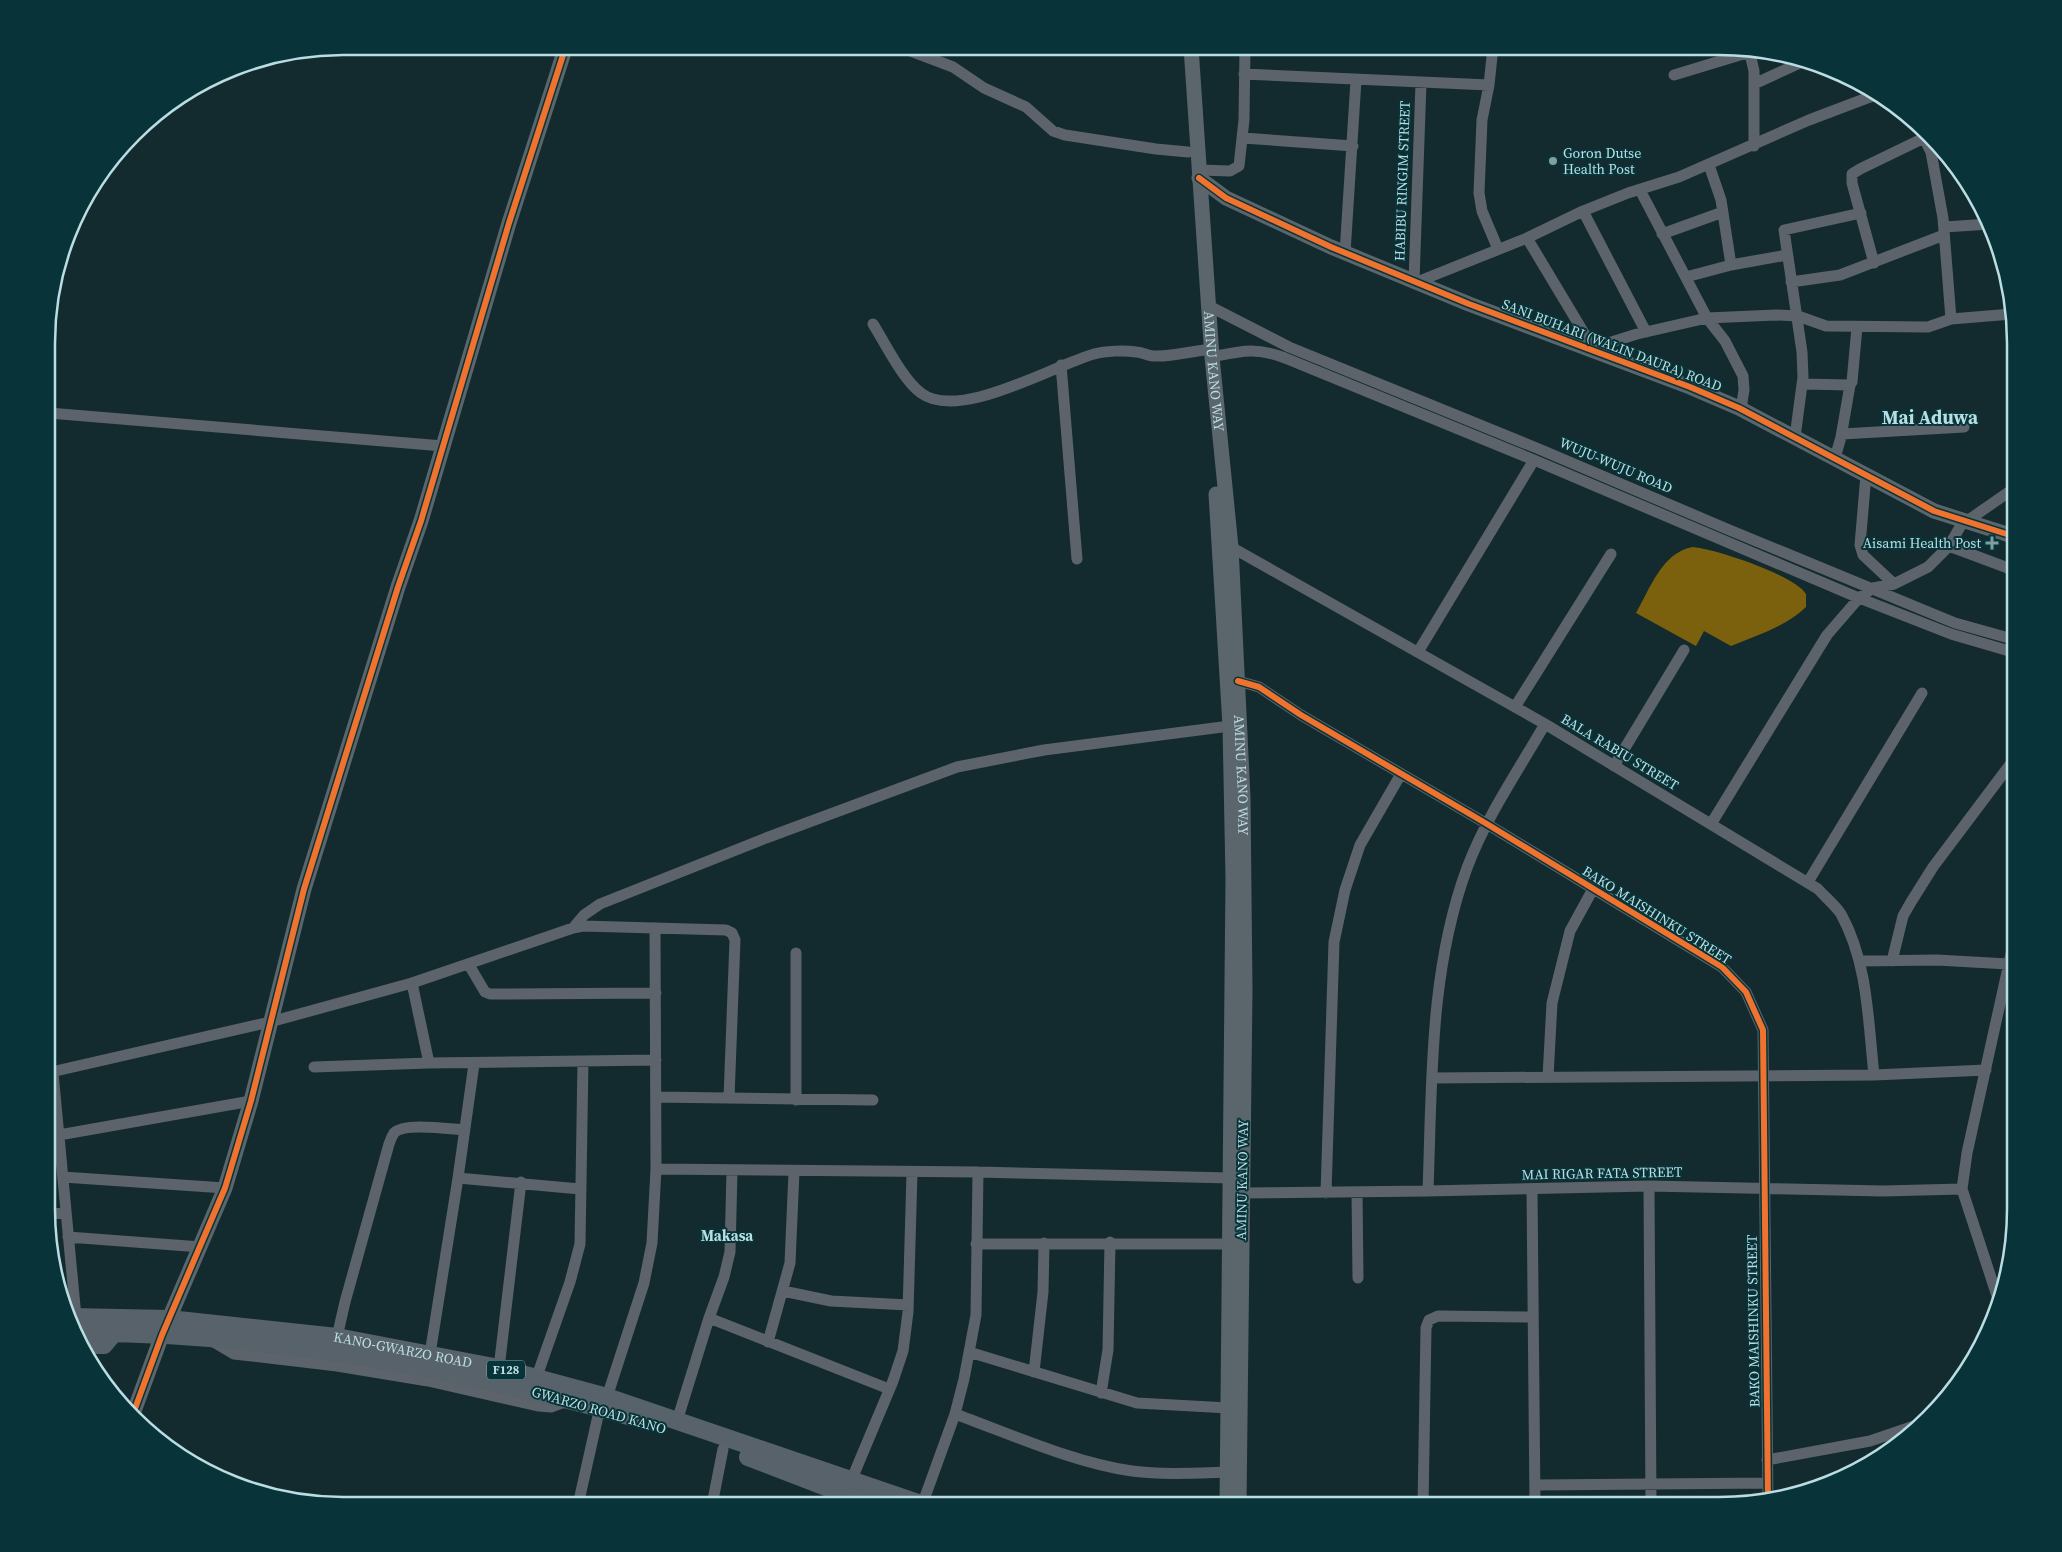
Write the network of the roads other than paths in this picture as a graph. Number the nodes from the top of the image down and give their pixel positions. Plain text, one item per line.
1 (563, 55) edge
2 (921, 55) edge
3 (1182, 55) edge
4 (1192, 55) edge
5 (1245, 55) edge
6 (1492, 55) edge
7 (1734, 56) edge
8 (1750, 57) edge
9 (1795, 65) edge
10 (1244, 74) junction
11 (1674, 75) dead end
12 (1356, 80) junction
13 (1421, 83) junction
14 (1489, 84) junction
15 (1754, 84) junction
16 (1869, 98) edge
17 (1243, 138) junction
18 (1923, 139) edge
19 (1353, 146) junction
20 (1754, 146) junction
21 (1188, 152) junction
22 (1934, 152) edge
23 (1709, 165) junction
24 (1199, 174) junction
25 (1640, 190) junction
26 (1583, 211) junction
27 (1722, 212) junction
28 (1861, 212) junction
29 (1981, 225) edge
30 (1944, 231) junction
31 (1662, 234) junction
32 (1528, 238) junction
33 (1498, 249) junction
34 (1345, 253) junction
35 (1787, 255) junction
36 (1874, 263) junction
37 (1731, 265) junction
38 (1686, 277) junction
39 (1416, 282) junction
40 (1791, 282) junction
41 (1209, 306) junction
42 (2005, 315) edge
43 (1798, 316) junction
44 (1707, 318) junction
45 (1951, 319) junction
46 (873, 324) dead end
47 (1857, 327) junction
48 (1646, 332) junction
49 (1591, 349) junction
50 (1208, 353) junction
51 (1061, 365) junction
52 (1802, 384) junction
53 (1850, 384) junction
54 (1741, 409) junction
55 (55, 414) edge
56 (1964, 427) dead end
57 (1842, 434) junction
58 (1795, 437) junction
59 (443, 446) junction
60 (1835, 458) junction
61 (1534, 460) junction
62 (1866, 475) junction
63 (2007, 493) edge
64 (1965, 520) junction
65 (2007, 534) edge
66 (1949, 546) junction
67 (1231, 547) junction
68 (1611, 554) dead end
69 (1077, 559) dead end
70 (2007, 568) edge
71 (1894, 584) junction
72 (1873, 588) junction
73 (1859, 598) junction
74 (2007, 637) edge
75 (1684, 650) dead end
76 (2007, 650) edge
77 (1418, 652) junction
78 (1238, 681) junction
79 (1922, 693) dead end
80 (1515, 707) junction
81 (1545, 724) junction
82 (1230, 726) junction
83 (1235, 753) junction
84 (1614, 766) junction
85 (2007, 770) edge
86 (1401, 774) junction
87 (1487, 824) junction
88 (1711, 824) junction
89 (1808, 882) junction
90 (1593, 889) junction
91 (573, 928) junction
92 (656, 928) junction
93 (796, 953) dead end
94 (1892, 960) junction
95 (1860, 961) junction
96 (2007, 964) edge
97 (469, 965) junction
98 (2007, 969) edge
99 (412, 983) junction
100 (656, 993) junction
101 (270, 1022) junction
102 (656, 1060) junction
103 (583, 1061) junction
104 (430, 1064) junction
105 (474, 1064) junction
106 (314, 1067) dead end
107 (1986, 1070) junction
108 (55, 1072) edge
109 (1874, 1074) junction
110 (1764, 1076) junction
111 (1548, 1077) junction
112 (1432, 1078) junction
113 (656, 1097) junction
114 (729, 1098) junction
115 (796, 1100) junction
116 (873, 1100) dead end
117 (251, 1101) junction
118 (55, 1107) edge
119 (464, 1130) junction
120 (59, 1135) junction
121 (1236, 1149) junction
122 (656, 1170) junction
123 (732, 1171) junction
124 (794, 1172) junction
125 (978, 1172) junction
126 (912, 1173) junction
127 (63, 1177) junction
128 (458, 1178) junction
129 (1230, 1178) junction
130 (521, 1182) junction
131 (1649, 1186) junction
132 (225, 1188) junction
133 (1764, 1188) junction
134 (580, 1189) junction
135 (1532, 1189) junction
136 (1962, 1189) junction
137 (1428, 1191) junction
138 (1358, 1192) junction
139 (1242, 1193) junction
140 (1326, 1193) junction
141 (55, 1214) edge
142 (66, 1214) junction
143 (68, 1237) junction
144 (1110, 1242) junction
145 (1044, 1243) junction
146 (976, 1244) junction
147 (1229, 1244) junction
148 (201, 1247) junction
149 (1358, 1278) dead end
150 (1995, 1290) edge
151 (783, 1291) junction
152 (908, 1305) junction
153 (73, 1309) edge
154 (1532, 1317) junction
155 (709, 1318) junction
156 (79, 1322) edge
157 (79, 1323) edge
158 (166, 1327) junction
159 (1235, 1331) junction
160 (114, 1333) junction
161 (337, 1337) junction
162 (768, 1342) junction
163 (90, 1346) edge
164 (969, 1352) junction
165 (430, 1354) junction
166 (499, 1368) junction
167 (1034, 1372) junction
168 (536, 1379) junction
169 (889, 1389) junction
170 (1101, 1394) junction
171 (603, 1402) junction
172 (135, 1408) edge
173 (1229, 1408) junction
174 (955, 1414) junction
175 (677, 1421) junction
176 (1903, 1430) edge
177 (723, 1448) junction
178 (1767, 1460) junction
179 (1228, 1472) junction
180 (851, 1481) junction
181 (1767, 1483) junction
182 (1536, 1485) junction
183 (1652, 1485) junction
184 (1768, 1493) edge
185 (580, 1497) edge
186 (714, 1497) edge
187 (852, 1497) edge
188 (899, 1497) edge
189 (926, 1497) edge
190 (1227, 1497) edge
191 (1239, 1497) edge
192 (1423, 1497) edge
193 (1535, 1497) edge
194 (1651, 1497) edge

1 - 59 main road
2 - 21 street
3 - 21 main road, AMINU KANO WAY
4 - 24 main road, AMINU KANO WAY
5 - 10 street
6 - 14 street
7 - 11 street
8 - 15 street
9 - 15 street
10 - 12 street
10 - 17 street
12 - 13 street
12 - 19 street
13 - 14 street
13 - 39 street, HABIBU RINGIM STREET
14 - 33 street
15 - 20 street
16 - 20 street
17 - 19 street
17 - 24 street
18 - 28 street
19 - 34 street
20 - 23 street
21 - 50 main road, AMINU KANO WAY
22 - 30 street
23 - 25 street
23 - 27 street
24 - 34 main road, SANI BUHARI (WALIN DAURA) ROAD
24 - 41 main road, AMINU KANO WAY
25 - 26 street
25 - 31 street
26 - 32 street
26 - 48 street
27 - 31 street
27 - 37 street
28 - 35 street
28 - 36 street
29 - 30 street
30 - 36 street
30 - 45 street
31 - 38 street
32 - 33 street
32 - 49 street
33 - 39 street
34 - 39 main road, SANI BUHARI (WALIN DAURA) ROAD
35 - 37 street
35 - 40 street
36 - 40 street
37 - 38 street
38 - 44 street
39 - 49 main road, SANI BUHARI (WALIN DAURA) ROAD
40 - 43 street
41 - 50 main road, AMINU KANO WAY
41 - 72 street, WUJU-WUJU ROAD
42 - 45 street
43 - 44 street
43 - 47 street
43 - 52 street
44 - 48 street
44 - 54 street
45 - 47 street
46 - 51 street, WUJU-WUJU ROAD
47 - 53 street
48 - 49 street
49 - 54 main road, SANI BUHARI (WALIN DAURA) ROAD
50 - 51 street, WUJU-WUJU ROAD
50 - 61 street, WUJU-WUJU ROAD
50 - 67 main road, AMINU KANO WAY
50 - 82 main road, AMINU KANO WAY
51 - 69 street
52 - 53 street
52 - 58 street
53 - 57 street
54 - 58 main road, SANI BUHARI (WALIN DAURA) ROAD
55 - 59 street
56 - 57 street
57 - 60 street
58 - 60 main road, SANI BUHARI (WALIN DAURA) ROAD
59 - 101 main road
60 - 62 main road, SANI BUHARI (WALIN DAURA) ROAD
61 - 73 street, WUJU-WUJU ROAD
61 - 77 street
62 - 64 main road, SANI BUHARI (WALIN DAURA) ROAD
62 - 71 street
63 - 64 street
64 - 65 main road, SANI BUHARI (WALIN DAURA) ROAD
64 - 66 street
66 - 70 street
66 - 71 street
67 - 77 street, BALA RABIU STREET
67 - 78 main road, AMINU KANO WAY
68 - 80 street
71 - 72 street
72 - 73 street
72 - 74 street, WUJU-WUJU ROAD
73 - 76 street, WUJU-WUJU ROAD
73 - 88 street
75 - 84 street
77 - 80 street, BALA RABIU STREET
78 - 83 main road, AMINU KANO WAY
78 - 86 street, BAKO MAISHINKU STREET
79 - 89 street
80 - 81 street, BALA RABIU STREET
81 - 84 street, BALA RABIU STREET
81 - 87 street
82 - 83 main road, AMINU KANO WAY
82 - 91 street
83 - 121 main road, AMINU KANO WAY
84 - 88 street, BALA RABIU STREET
85 - 94 street
86 - 87 street, BAKO MAISHINKU STREET
86 - 140 street
87 - 90 street, BAKO MAISHINKU STREET
87 - 112 street
88 - 89 street, BALA RABIU STREET
89 - 95 street, BALA RABIU STREET
90 - 110 street, BAKO MAISHINKU STREET
90 - 111 street
91 - 92 street
91 - 97 street
92 - 100 street
92 - 114 street
93 - 115 street
94 - 95 street
94 - 96 street
95 - 109 street, BALA RABIU STREET
97 - 99 street
97 - 100 street
98 - 107 street
99 - 101 street
99 - 104 street
100 - 102 street
101 - 108 street
101 - 117 main road
102 - 103 street
102 - 113 street
103 - 105 street
103 - 134 street
104 - 105 street
104 - 106 street
105 - 119 street
107 - 109 street
107 - 136 street
109 - 110 street
110 - 111 street
110 - 133 street, BAKO MAISHINKU STREET
111 - 112 street
112 - 137 street
113 - 114 street
113 - 122 street
114 - 115 street
115 - 116 street
117 - 120 street
117 - 132 main road
118 - 120 street
119 - 128 street
119 - 161 street
120 - 127 street
121 - 129 main road, AMINU KANO WAY
121 - 139 main road, AMINU KANO WAY
122 - 123 street
122 - 171 street
123 - 124 street
123 - 155 street
124 - 126 street
124 - 151 street
125 - 126 street
125 - 129 street
125 - 146 street
126 - 152 street
127 - 132 street
127 - 142 street
128 - 130 street
128 - 165 street
129 - 147 main road, AMINU KANO WAY
130 - 134 street
130 - 166 street
131 - 133 street, MAI RIGAR FATA STREET
131 - 135 street, MAI RIGAR FATA STREET
131 - 183 street
132 - 148 main road
133 - 136 street, MAI RIGAR FATA STREET
133 - 178 street, BAKO MAISHINKU STREET
134 - 168 street
135 - 137 street, MAI RIGAR FATA STREET
135 - 154 street
136 - 150 street
137 - 138 street, MAI RIGAR FATA STREET
138 - 140 street, MAI RIGAR FATA STREET
138 - 149 street
139 - 140 street, MAI RIGAR FATA STREET
139 - 159 main road, AMINU KANO WAY
141 - 142 street
142 - 143 street
143 - 148 street
143 - 153 street
144 - 145 street
144 - 147 street
144 - 170 street
145 - 146 street
145 - 167 street
146 - 164 street
147 - 159 main road, AMINU KANO WAY
148 - 158 main road
151 - 152 street
151 - 162 street
152 - 169 street
154 - 182 street
154 - 192 street
155 - 162 street
155 - 175 street
156 - 158 main road, KANO-GWARZO ROAD / F128
157 - 160 main road, GWARZO ROAD KANO / F128
158 - 160 main road, GWARZO ROAD KANO / F128
158 - 161 main road, KANO-GWARZO ROAD / F128
158 - 171 main road, GWARZO ROAD KANO / F128
158 - 172 main road
159 - 173 main road, AMINU KANO WAY
159 - 191 main road, AMINU KANO WAY
160 - 163 main road
161 - 165 main road, KANO-GWARZO ROAD / F128
162 - 169 street
164 - 167 street
164 - 174 street
165 - 166 main road, KANO-GWARZO ROAD / F128
166 - 168 main road, KANO-GWARZO ROAD / F128
167 - 170 street
168 - 171 main road, KANO-GWARZO ROAD / F128
169 - 180 street
170 - 173 street
171 - 175 main road, KANO-GWARZO ROAD / F128
171 - 177 main road, GWARZO ROAD KANO / F128
171 - 185 street
173 - 179 main road, AMINU KANO WAY
174 - 179 street
174 - 189 street
175 - 180 main road, KANO-GWARZO ROAD / F128
176 - 178 street
177 - 186 street
177 - 187 main road, GWARZO ROAD KANO / F128
178 - 181 street, BAKO MAISHINKU STREET
179 - 190 main road, AMINU KANO WAY
180 - 188 main road, KANO-GWARZO ROAD / F128
181 - 183 street
181 - 184 street, BAKO MAISHINKU STREET
182 - 183 street
182 - 193 street
183 - 194 street

